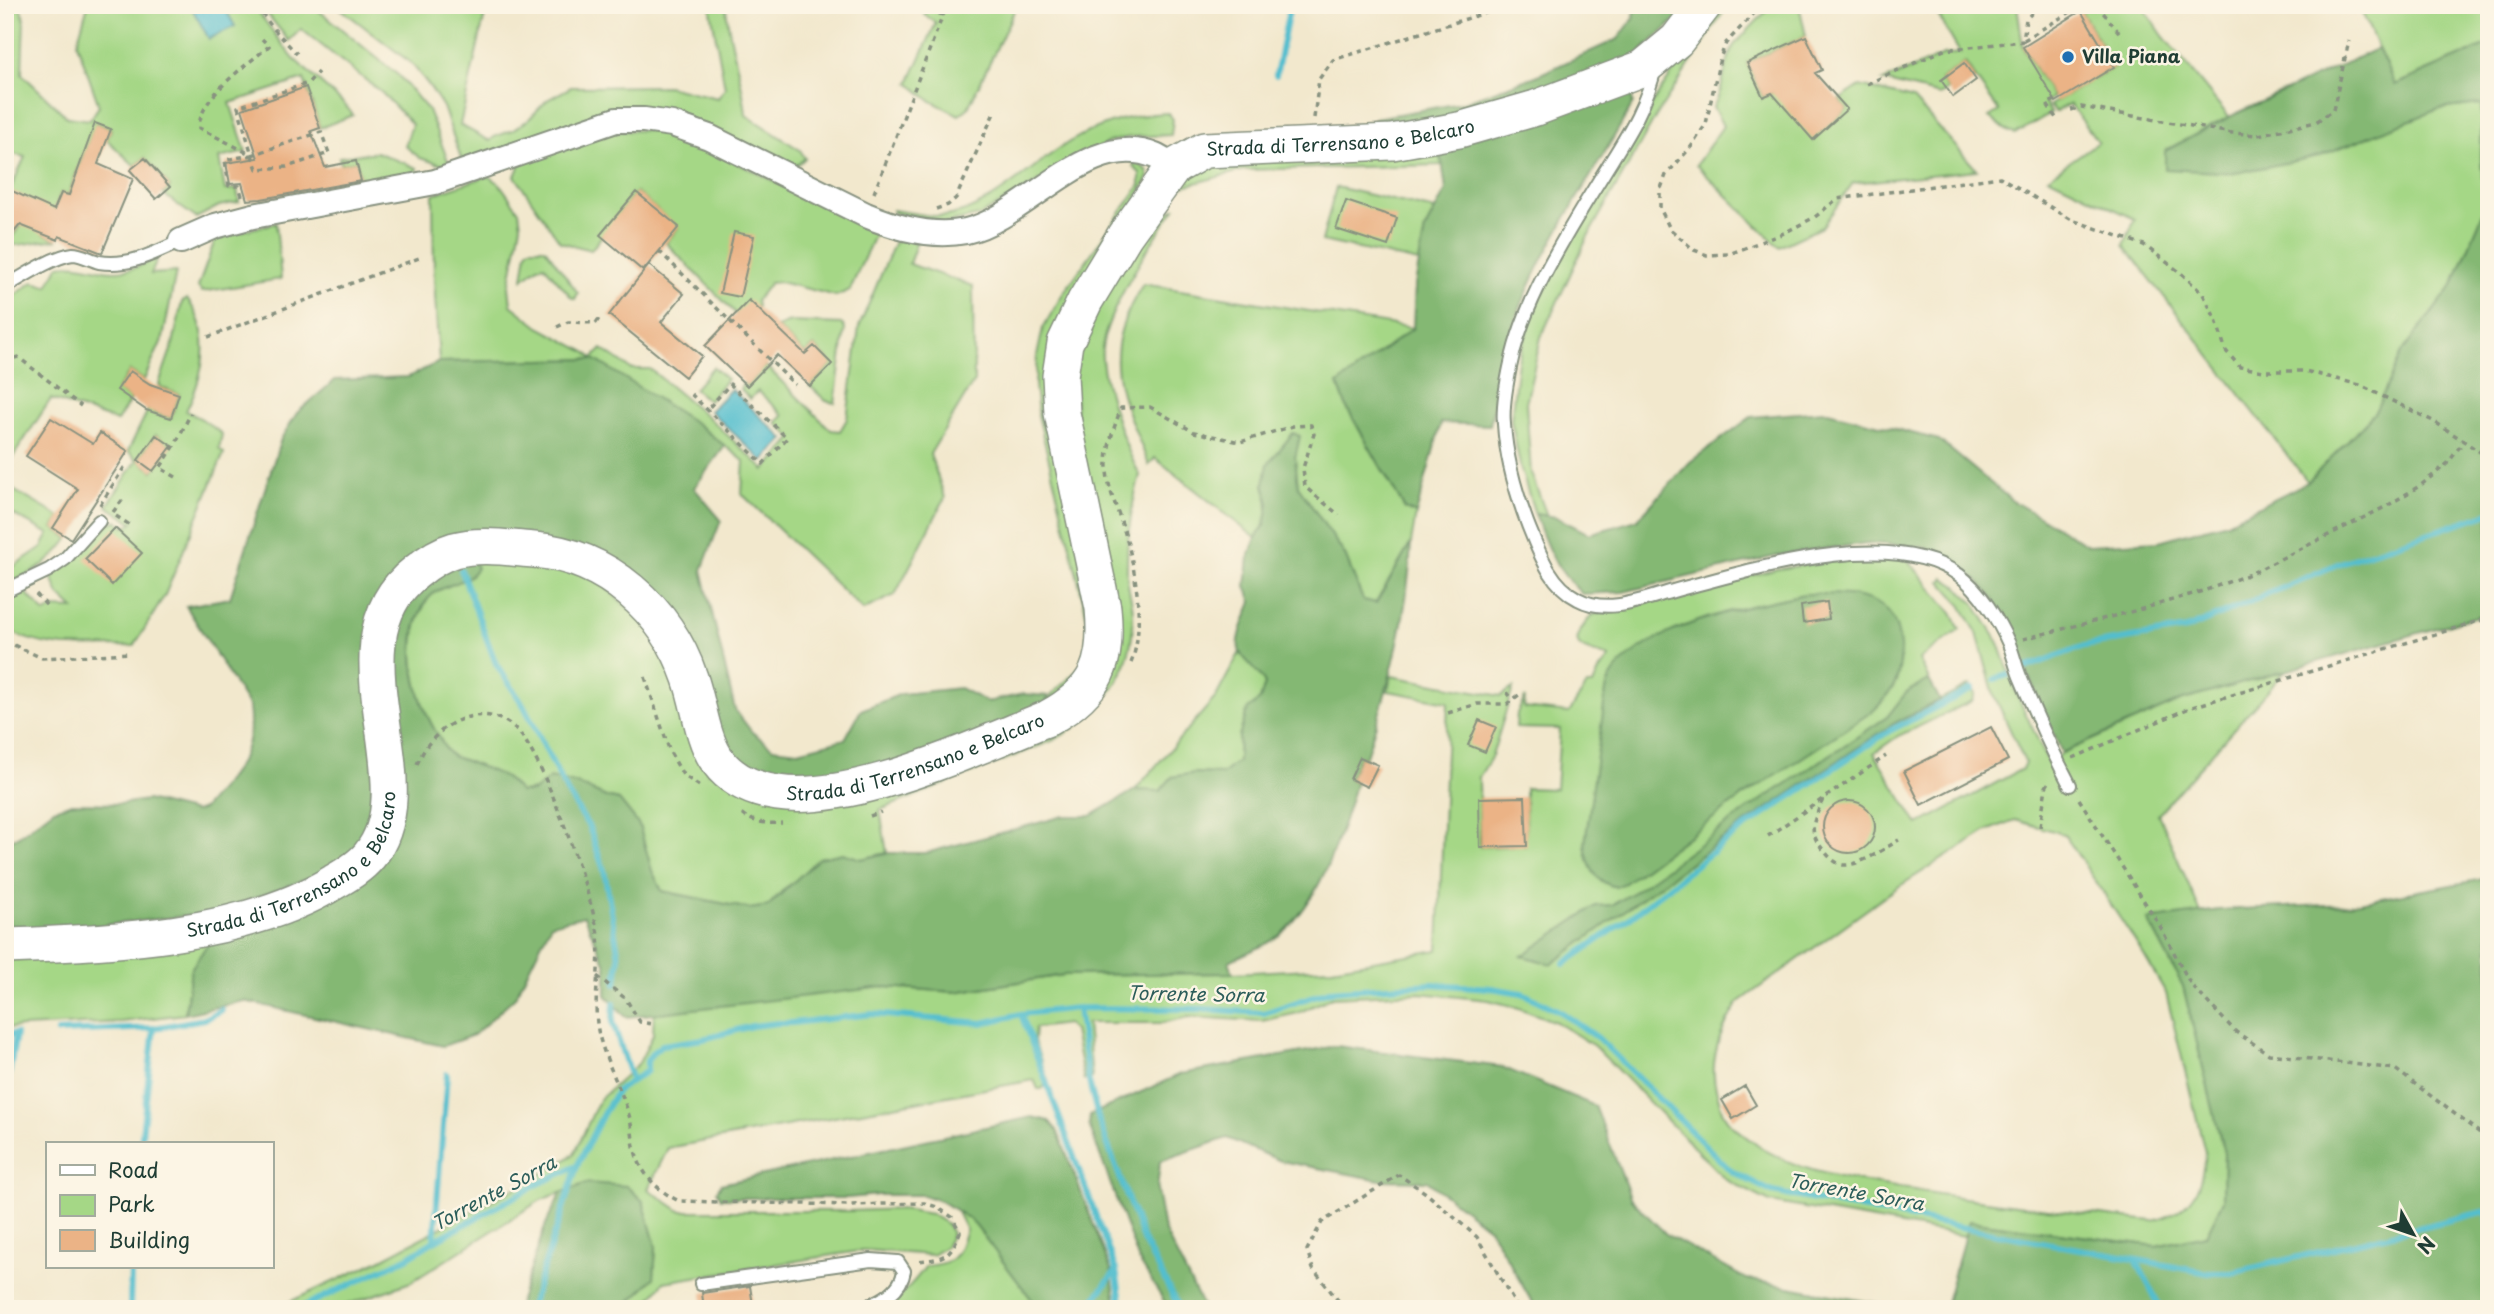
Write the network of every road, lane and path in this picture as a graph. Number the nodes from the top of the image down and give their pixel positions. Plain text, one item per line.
1 (256, 5) edge
2 (949, 5) edge
3 (1511, 5) edge
4 (1704, 5) edge
5 (1762, 5) edge
6 (2040, 5) edge
7 (2077, 5) edge
8 (2097, 5) edge
9 (929, 9) dead end
10 (943, 15) junction
11 (2122, 36) dead end
12 (262, 38) dead end
13 (2023, 41) junction
14 (2349, 41) dead end
15 (297, 54) dead end
16 (1658, 56) junction
17 (318, 72) dead end
18 (1867, 84) dead end
19 (2055, 100) dead end
20 (2071, 110) dead end
21 (994, 113) dead end
22 (2056, 118) dead end
23 (1311, 145) junction
24 (252, 155) junction
25 (1174, 167) junction
26 (934, 210) dead end
27 (866, 215) junction
28 (253, 216) junction
29 (181, 241) joint
30 (659, 251) dead end
31 (419, 258) dead end
32 (5, 288) edge
33 (600, 317) dead end
34 (557, 327) dead end
35 (208, 337) dead end
36 (5, 361) edge
37 (795, 384) dead end
38 (691, 394) dead end
39 (81, 406) dead end
40 (706, 411) junction
41 (191, 413) dead end
42 (2464, 441) junction
43 (2489, 458) edge
44 (127, 463) dead end
45 (176, 477) dead end
46 (111, 513) dead end
47 (1339, 515) dead end
48 (99, 521) joint
49 (130, 525) dead end
50 (1123, 528) dead end
51 (5, 591) edge
52 (2489, 618) edge
53 (5, 641) edge
54 (2008, 643) junction
55 (131, 653) dead end
56 (1507, 692) dead end
57 (1519, 695) dead end
58 (1513, 700) junction
59 (1448, 713) dead end
60 (1886, 757) dead end
61 (2059, 764) junction
62 (416, 765) dead end
63 (2070, 785) joint
64 (1823, 799) junction
65 (2040, 827) dead end
66 (1768, 836) dead end
67 (1899, 840) dead end
68 (5, 946) edge
69 (597, 976) junction
70 (653, 1024) dead end
71 (2489, 1147) edge
72 (898, 1262) junction
73 (701, 1284) dead end
74 (863, 1309) edge
75 (1345, 1309) edge
76 (1518, 1309) edge

1 - 15 path
2 - 10 path
3 - 23 path
4 - 16 street, Strada di Terrensano e Belcaro
5 - 42 path
6 - 13 path
7 - 13 path
8 - 11 path
9 - 10 path
10 - 27 path
12 - 24 path
13 - 18 path
14 - 20 path
16 - 23 street, Strada di Terrensano e Belcaro
16 - 54 lane
17 - 24 path
19 - 22 path
21 - 26 path
23 - 25 street, Strada di Terrensano e Belcaro
24 - 24 path
24 - 28 path
25 - 27 street
25 - 68 street, Strada di Terrensano e Belcaro
27 - 28 street
28 - 29 street
29 - 32 lane
30 - 37 path
31 - 35 path
33 - 34 path
36 - 39 path
38 - 40 path
40 - 40 path
41 - 45 path
42 - 43 path
42 - 54 path
44 - 48 path
46 - 49 path
47 - 50 path
48 - 51 lane
52 - 61 path
53 - 55 path
54 - 61 lane
56 - 58 path
57 - 58 path
58 - 59 path
60 - 64 path
61 - 63 lane
61 - 65 path
62 - 69 path
63 - 71 path
64 - 66 path
64 - 67 path
69 - 70 path
69 - 72 path
72 - 73 lane
72 - 74 lane
75 - 76 path

